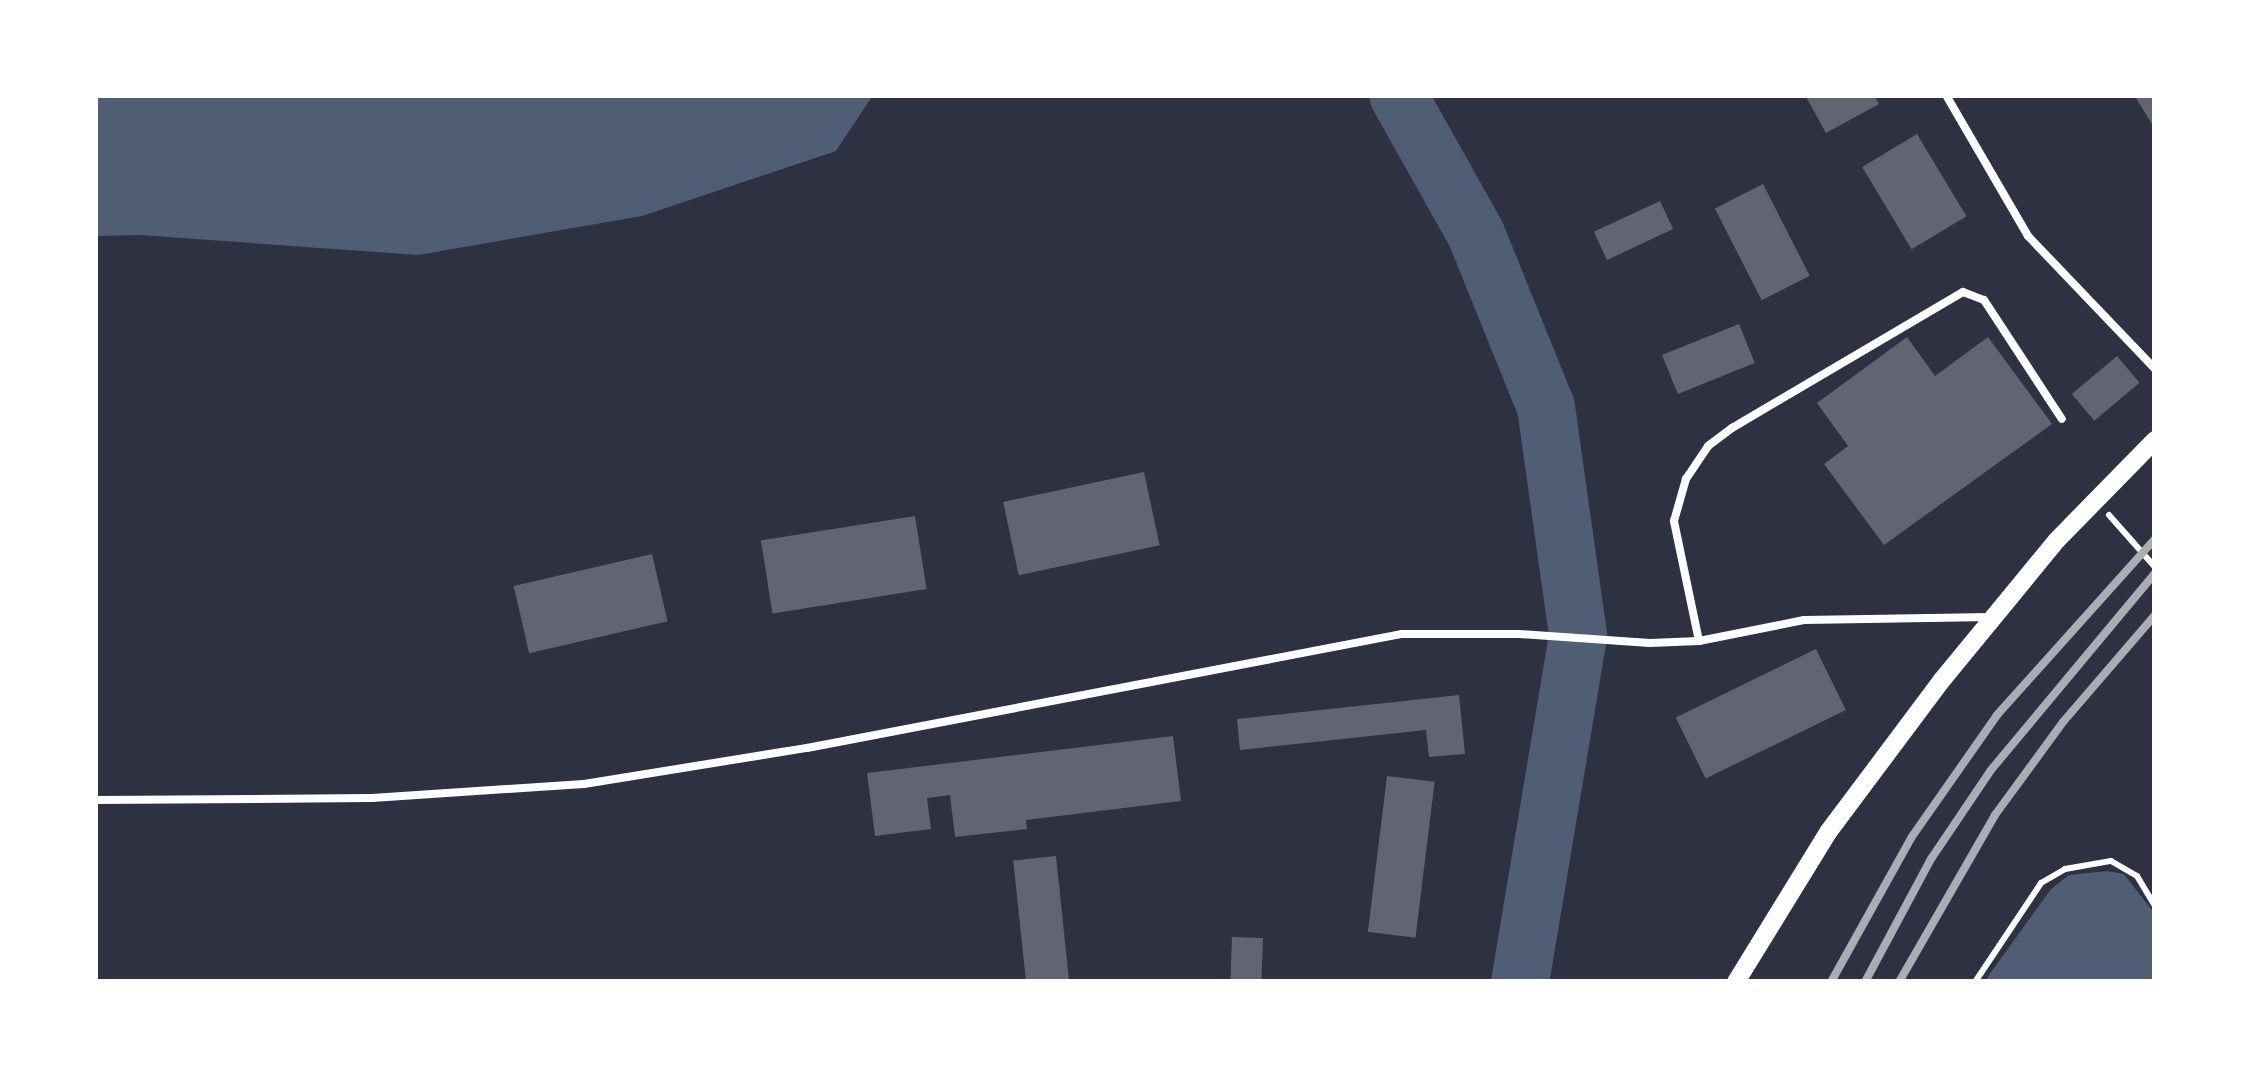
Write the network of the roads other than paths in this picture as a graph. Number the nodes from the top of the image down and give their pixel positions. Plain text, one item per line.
1 (1946, 95) edge
2 (2155, 370) edge
3 (2062, 418) dead end
4 (2155, 440) edge
5 (1991, 617) junction
6 (1699, 641) junction
7 (95, 800) edge
8 (1736, 982) edge

1 - 2 lane
3 - 6 lane
4 - 5 street
5 - 6 lane
5 - 8 street
6 - 7 lane

